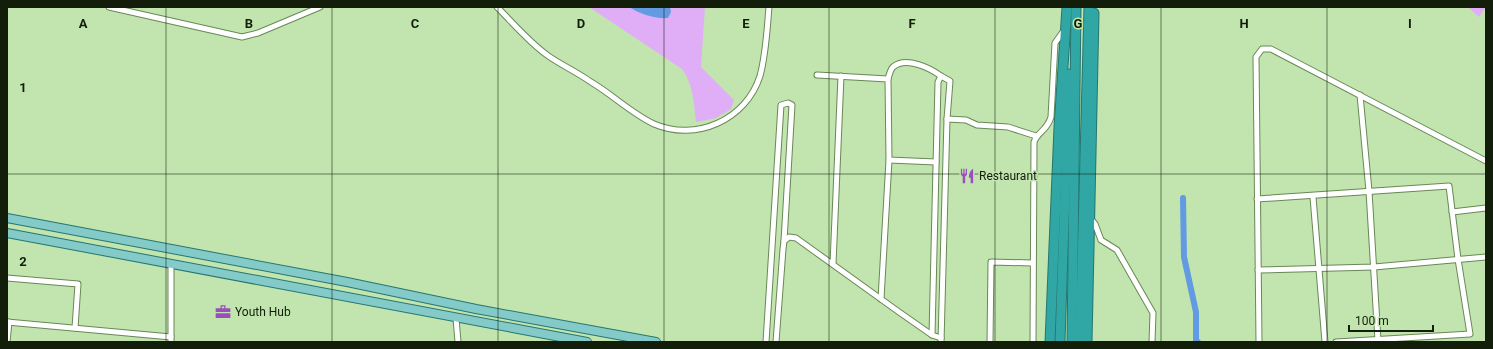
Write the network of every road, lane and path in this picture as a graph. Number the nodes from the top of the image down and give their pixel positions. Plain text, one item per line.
1 (109, 7) edge
2 (320, 7) edge
3 (497, 7) edge
4 (769, 7) edge
5 (1068, 7) edge
6 (1071, 7) edge
7 (1076, 7) edge
8 (1088, 7) edge
9 (1094, 7) edge
10 (1065, 28) junction
11 (817, 75) dead end
12 (840, 76) junction
13 (941, 76) junction
14 (888, 79) junction
15 (1360, 95) junction
16 (947, 119) junction
17 (1036, 136) junction
18 (889, 160) junction
19 (1486, 161) edge
20 (936, 162) junction
21 (1369, 191) junction
22 (1313, 197) junction
23 (1257, 199) junction
24 (1486, 208) edge
25 (1452, 212) junction
26 (7, 218) edge
27 (1091, 219) junction
28 (7, 233) edge
29 (784, 241) junction
30 (1486, 257) edge
31 (1458, 259) junction
32 (1032, 263) junction
33 (171, 264) junction
34 (833, 264) junction
35 (1374, 267) junction
36 (1319, 269) junction
37 (1258, 270) junction
38 (7, 278) edge
39 (881, 299) junction
40 (456, 318) junction
41 (8, 322) edge
42 (75, 328) junction
43 (932, 334) junction
44 (171, 339) edge
45 (567, 340) edge
46 (941, 340) edge
47 (1050, 341) edge
48 (1378, 341) junction
49 (1389, 341) edge
50 (7, 342) edge
51 (458, 342) edge
52 (588, 342) edge
53 (656, 342) edge
54 (766, 342) edge
55 (776, 342) edge
56 (990, 342) edge
57 (1033, 342) edge
58 (1060, 342) edge
59 (1072, 342) edge
60 (1080, 342) edge
61 (1087, 342) edge
62 (1152, 342) edge
63 (1259, 342) edge
64 (1326, 342) edge
65 (1336, 342) edge

1 - 2 street
3 - 4 street
5 - 10 highway
6 - 58 highway
7 - 59 highway
8 - 60 highway
9 - 27 highway
10 - 17 street
10 - 47 highway
11 - 12 street
12 - 14 street
12 - 34 street
13 - 14 street
13 - 16 street
13 - 20 street
14 - 18 street
15 - 19 street
15 - 21 street
15 - 23 street
16 - 17 street
16 - 46 street
17 - 32 street
18 - 20 street
18 - 39 street
20 - 43 street
21 - 22 street
21 - 25 street
21 - 35 street
22 - 23 street
22 - 36 street
23 - 37 street
24 - 25 street
25 - 31 street
26 - 53 main road
27 - 61 highway
27 - 62 street
28 - 33 main road
29 - 34 street
29 - 54 street
29 - 55 street
30 - 31 street
31 - 35 street
31 - 49 street
32 - 56 street
32 - 57 street
33 - 40 main road
33 - 44 street
34 - 39 street
35 - 36 street
35 - 48 street
36 - 37 street
36 - 64 street
37 - 63 street
38 - 42 street
39 - 43 street
40 - 45 main road
40 - 51 street
41 - 42 street
41 - 50 street
42 - 44 street
43 - 46 street
45 - 52 main road
48 - 49 street
48 - 65 street

